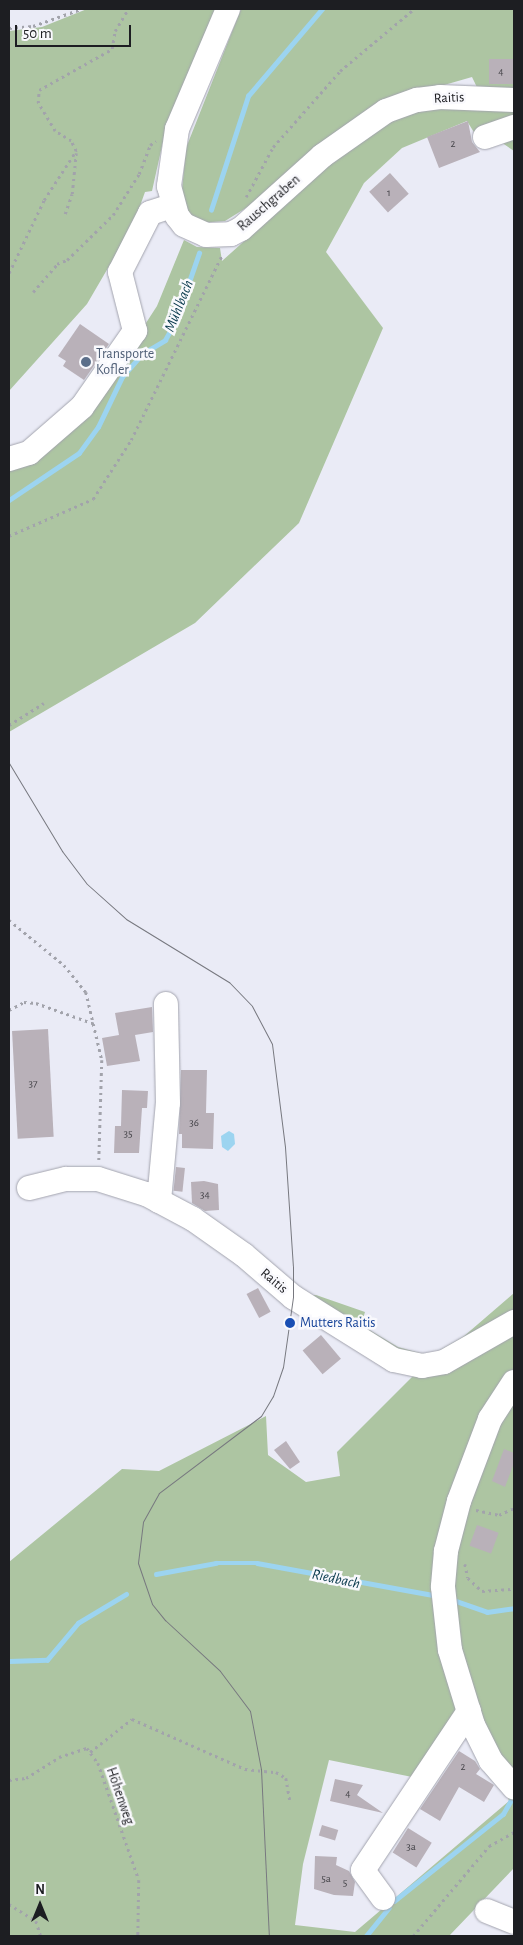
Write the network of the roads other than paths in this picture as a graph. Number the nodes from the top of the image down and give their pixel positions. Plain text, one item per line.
1 (228, 9) edge
2 (514, 100) edge
3 (386, 111) joint
4 (514, 127) edge
5 (485, 137) dead end
6 (172, 206) junction
7 (9, 458) edge
8 (166, 1004) dead end
9 (29, 1188) dead end
10 (158, 1201) junction
11 (514, 1322) edge
12 (508, 1390) edge
13 (469, 1712) junction
14 (514, 1788) edge
15 (383, 1898) dead end
16 (487, 1911) dead end
17 (514, 1922) edge

1 - 6 street, Rauschgraben
2 - 3 street, Raitis
3 - 6 street, Rauschgraben
4 - 5 street
6 - 7 street
8 - 10 street
9 - 10 street, Raitis
10 - 11 street, Raitis
12 - 13 street
13 - 14 street
13 - 15 street
16 - 17 street

